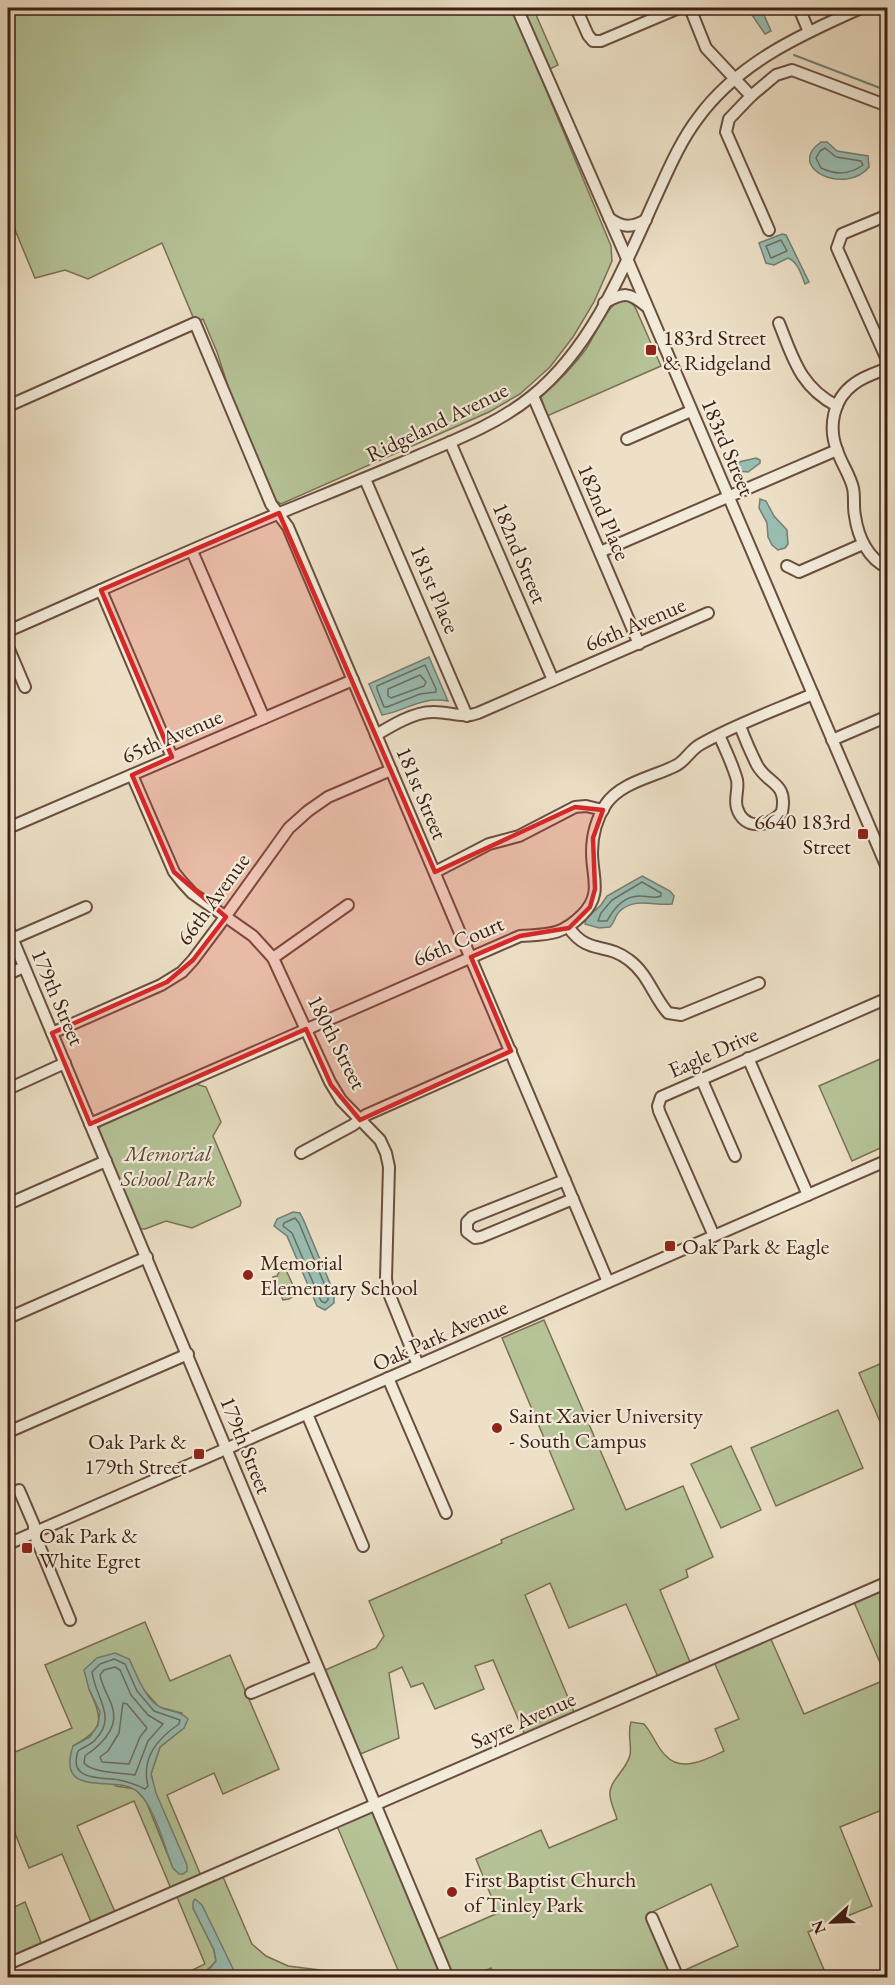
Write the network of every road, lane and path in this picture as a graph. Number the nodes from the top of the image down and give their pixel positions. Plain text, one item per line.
1 (517, 8) edge
2 (576, 8) edge
3 (679, 8) edge
4 (690, 8) edge
5 (799, 8) edge
6 (861, 8) edge
7 (809, 32) junction
8 (735, 78) junction
9 (751, 96) junction
10 (888, 106) edge
11 (888, 215) edge
12 (609, 218) junction
13 (646, 220) junction
14 (770, 230) dead end
15 (628, 261) junction
16 (604, 303) junction
17 (647, 307) junction
18 (779, 323) dead end
19 (888, 362) edge
20 (888, 368) edge
21 (533, 396) junction
22 (8, 406) edge
23 (837, 406) junction
24 (691, 411) junction
25 (627, 439) dead end
26 (450, 442) junction
27 (837, 450) junction
28 (365, 479) junction
29 (728, 496) junction
30 (279, 513) junction
31 (863, 544) junction
32 (192, 551) junction
33 (600, 552) junction
34 (788, 566) dead end
35 (888, 568) edge
36 (101, 590) junction
37 (708, 613) dead end
38 (8, 632) edge
39 (639, 644) junction
40 (8, 647) edge
41 (353, 680) junction
42 (553, 680) junction
43 (24, 687) dead end
44 (813, 694) junction
45 (467, 716) junction
46 (888, 716) edge
47 (264, 718) junction
48 (740, 726) junction
49 (376, 735) junction
50 (719, 735) junction
51 (832, 740) junction
52 (172, 757) junction
53 (391, 770) junction
54 (132, 775) junction
55 (603, 810) junction
56 (8, 828) edge
57 (888, 870) edge
58 (435, 872) junction
59 (348, 905) dead end
60 (86, 906) dead end
61 (226, 917) junction
62 (569, 927) junction
63 (10, 934) edge
64 (471, 957) junction
65 (273, 958) junction
66 (24, 967) junction
67 (8, 974) edge
68 (759, 982) dead end
69 (888, 998) edge
70 (306, 1029) junction
71 (52, 1032) junction
72 (511, 1051) junction
73 (748, 1058) junction
74 (65, 1063) junction
75 (701, 1078) junction
76 (8, 1089) edge
77 (360, 1120) junction
78 (90, 1124) junction
79 (301, 1153) dead end
80 (735, 1156) dead end
81 (888, 1160) edge
82 (106, 1161) junction
83 (565, 1180) junction
84 (808, 1195) junction
85 (573, 1199) junction
86 (8, 1204) edge
87 (714, 1236) junction
88 (147, 1257) junction
89 (608, 1282) junction
90 (8, 1318) edge
91 (188, 1354) junction
92 (418, 1365) junction
93 (388, 1378) junction
94 (307, 1414) junction
95 (8, 1432) edge
96 (226, 1449) junction
97 (19, 1490) dead end
98 (446, 1513) dead end
99 (34, 1533) junction
100 (8, 1544) edge
101 (363, 1546) dead end
102 (888, 1582) edge
103 (70, 1620) dead end
104 (316, 1666) junction
105 (251, 1693) dead end
106 (374, 1806) junction
107 (652, 1918) dead end
108 (8, 1964) edge
109 (448, 1977) edge
110 (678, 1977) edge

1 - 12 street, 183rd Street
2 - 3 street
4 - 8 street
5 - 7 street
6 - 7 street, Ridgeland Avenue
7 - 8 street, Ridgeland Avenue
8 - 9 street
8 - 13 street, Ridgeland Avenue
9 - 10 street
9 - 14 street
11 - 19 street
12 - 13 street
12 - 15 street, 183rd Street
13 - 15 street, Ridgeland Avenue
15 - 16 street, Ridgeland Avenue
15 - 17 street, 183rd Street
16 - 17 street
16 - 21 street, Ridgeland Avenue
17 - 24 street, 183rd Street
18 - 23 street
20 - 23 street
21 - 26 street, Ridgeland Avenue
21 - 33 street, 182nd Place
22 - 30 street, 181st Street
23 - 27 street
24 - 25 street
24 - 29 street, 183rd Street
26 - 28 street, Ridgeland Avenue
26 - 42 street, 182nd Street
27 - 29 street
27 - 31 street
28 - 30 street, Ridgeland Avenue
28 - 45 street, 181st Place
29 - 33 street
29 - 44 street, 183rd Street
30 - 32 street, Ridgeland Avenue
30 - 41 street, 181st Street
31 - 34 street
31 - 35 street
32 - 36 street, Ridgeland Avenue
32 - 47 street
33 - 39 street, 182nd Place
36 - 38 street, Ridgeland Avenue
36 - 52 street
37 - 39 street, 66th Avenue
39 - 42 street, 66th Avenue
40 - 43 street
41 - 47 street, 65th Avenue
41 - 49 street, 181st Street
42 - 45 street, 66th Avenue
44 - 48 street, 66th Court
44 - 51 street, 183rd Street
45 - 49 street, 66th Avenue
46 - 51 street
47 - 52 street, 65th Avenue
48 - 50 street, 66th Court
48 - 50 street
49 - 53 street, 181st Street
50 - 55 street, 66th Court
51 - 57 street, 183rd Street
52 - 54 street, 65th Avenue
53 - 58 street, 181st Street
53 - 61 street, 66th Avenue
54 - 56 street, 65th Avenue
54 - 61 street, 180th Street
55 - 58 street
55 - 62 street, 66th Court
58 - 64 street, 181st Street
59 - 65 street
60 - 63 street
61 - 65 street, 180th Street
61 - 71 street, 66th Avenue
62 - 64 street, 66th Court
62 - 68 street
63 - 66 street, 179th Street
64 - 70 street, 66th Court
64 - 72 street, 181st Street
65 - 70 street, 180th Street
66 - 67 street
66 - 71 street, 179th Street
69 - 73 street, Eagle Drive
70 - 77 street, 180th Street
70 - 78 street, 66th Court
71 - 74 street, 179th Street
72 - 77 street
72 - 83 street, 181st Street
73 - 75 street, Eagle Drive
73 - 84 street
74 - 76 street
74 - 78 street, 179th Street
75 - 80 street
75 - 87 street, Eagle Drive
77 - 79 street
77 - 92 street, 180th Street
78 - 82 street, 179th Street
81 - 84 street, Oak Park Avenue
82 - 86 street
82 - 88 street, 179th Street
83 - 85 street, 181st Street
83 - 85 street
84 - 87 street, Oak Park Avenue
85 - 89 street, 181st Street
87 - 89 street, Oak Park Avenue
88 - 90 street
88 - 91 street, 179th Street
89 - 92 street, Oak Park Avenue
91 - 95 street
91 - 96 street, 179th Street
92 - 93 street, Oak Park Avenue
93 - 94 street, Oak Park Avenue
93 - 98 street
94 - 96 street, Oak Park Avenue
94 - 101 street
96 - 99 street, Oak Park Avenue
96 - 104 street, 179th Street
97 - 99 street
99 - 100 street, Oak Park Avenue
99 - 103 street
102 - 106 street, Sayre Avenue
104 - 105 street
104 - 106 street, 179th Street
106 - 108 street, Sayre Avenue
106 - 109 street, 179th Street
107 - 110 street

